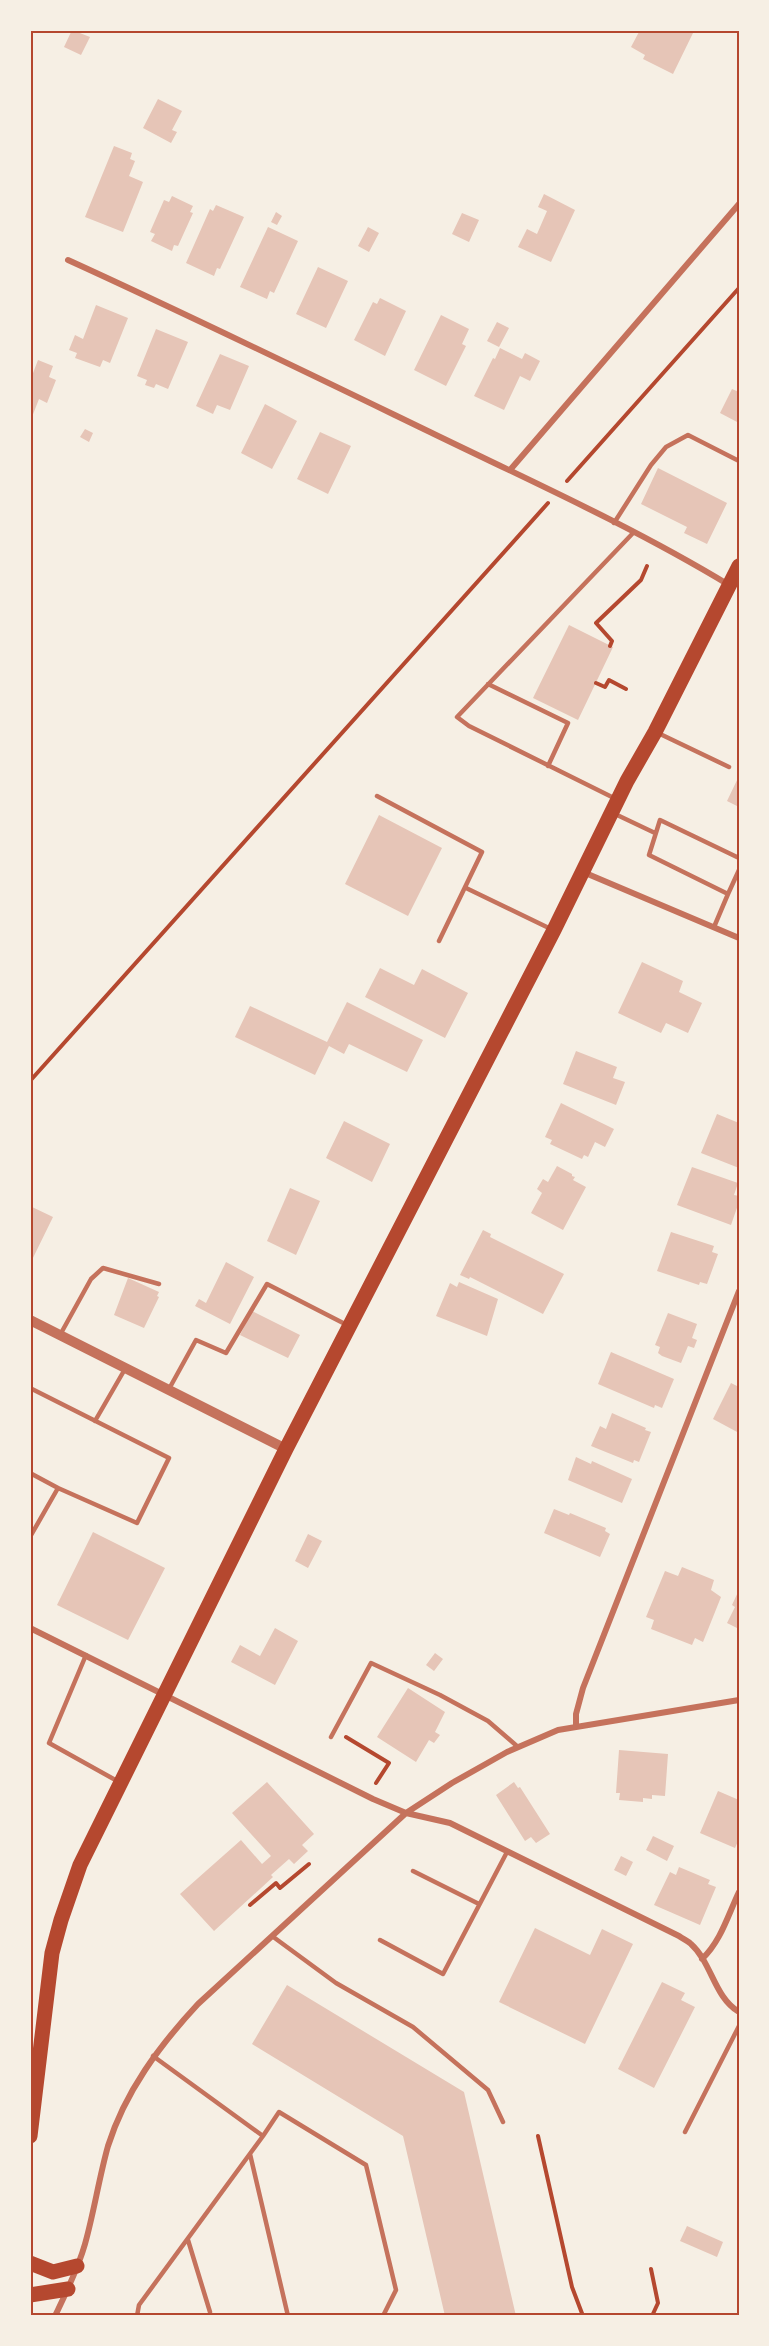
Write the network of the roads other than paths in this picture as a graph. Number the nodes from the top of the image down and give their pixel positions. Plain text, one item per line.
1 (739, 204) edge
2 (68, 260) dead end
3 (739, 461) edge
4 (510, 470) junction
5 (614, 522) junction
6 (634, 532) junction
7 (739, 566) edge
8 (730, 585) junction
9 (488, 684) junction
10 (655, 732) junction
11 (548, 766) junction
12 (729, 766) dead end
13 (377, 796) dead end
14 (616, 806) junction
15 (654, 833) junction
16 (739, 858) edge
17 (739, 870) edge
18 (583, 872) junction
19 (466, 888) junction
20 (728, 894) junction
21 (714, 927) junction
22 (554, 930) junction
23 (739, 938) edge
24 (439, 941) dead end
25 (159, 1284) dead end
26 (739, 1291) edge
27 (30, 1320) edge
28 (349, 1326) junction
29 (60, 1335) junction
30 (125, 1368) junction
31 (30, 1388) edge
32 (169, 1390) junction
33 (95, 1421) junction
34 (286, 1449) junction
35 (30, 1473) edge
36 (58, 1488) junction
37 (30, 1537) edge
38 (30, 1628) edge
39 (86, 1655) junction
40 (165, 1694) junction
41 (739, 1700) edge
42 (576, 1726) junction
43 (331, 1737) dead end
44 (518, 1747) junction
45 (121, 1783) junction
46 (406, 1813) junction
47 (507, 1852) junction
48 (412, 1871) dead end
49 (739, 1892) edge
50 (479, 1904) junction
51 (272, 1936) junction
52 (380, 1940) dead end
53 (702, 1959) junction
54 (739, 2012) edge
55 (739, 2026) edge
56 (153, 2056) junction
57 (33, 2089) edge
58 (503, 2122) dead end
59 (685, 2132) dead end
60 (30, 2136) edge
61 (263, 2136) junction
62 (250, 2154) junction
63 (188, 2240) junction
64 (30, 2263) edge
65 (77, 2266) junction
66 (68, 2289) junction
67 (30, 2295) edge
68 (210, 2312) dead end
69 (55, 2316) edge
70 (137, 2316) edge
71 (288, 2316) edge
72 (383, 2316) edge

1 - 4 street
2 - 4 street
3 - 5 lane
4 - 5 street
5 - 6 street
6 - 8 street
6 - 9 lane
7 - 8 main road
8 - 10 main road
9 - 11 lane
9 - 11 lane
10 - 12 lane
10 - 14 main road
11 - 14 lane
13 - 19 lane
14 - 15 lane
14 - 18 main road
15 - 16 lane
15 - 20 lane
17 - 20 lane
18 - 21 street
18 - 22 main road
19 - 22 lane
19 - 24 lane
20 - 21 lane
21 - 23 street
22 - 28 main road
25 - 29 lane
26 - 42 street
27 - 29 street
28 - 32 lane
28 - 34 main road
29 - 30 street
30 - 32 street
30 - 33 lane
31 - 33 lane
32 - 34 street
33 - 36 lane
34 - 40 main road
35 - 36 lane
36 - 37 lane
38 - 39 street
39 - 40 street
39 - 45 lane
40 - 45 main road
40 - 46 street
41 - 42 street
42 - 44 street
43 - 44 lane
44 - 46 street
45 - 57 main road
46 - 47 street
46 - 51 street
47 - 50 lane
47 - 53 street
48 - 50 lane
49 - 53 street
50 - 52 lane
51 - 56 street
51 - 58 lane
53 - 54 street
55 - 59 lane
56 - 61 lane
56 - 65 street
57 - 60 main road
61 - 62 lane
61 - 72 lane
62 - 63 lane
62 - 71 lane
63 - 68 lane
63 - 70 lane
64 - 65 main road
65 - 66 street
66 - 67 main road
66 - 69 street

